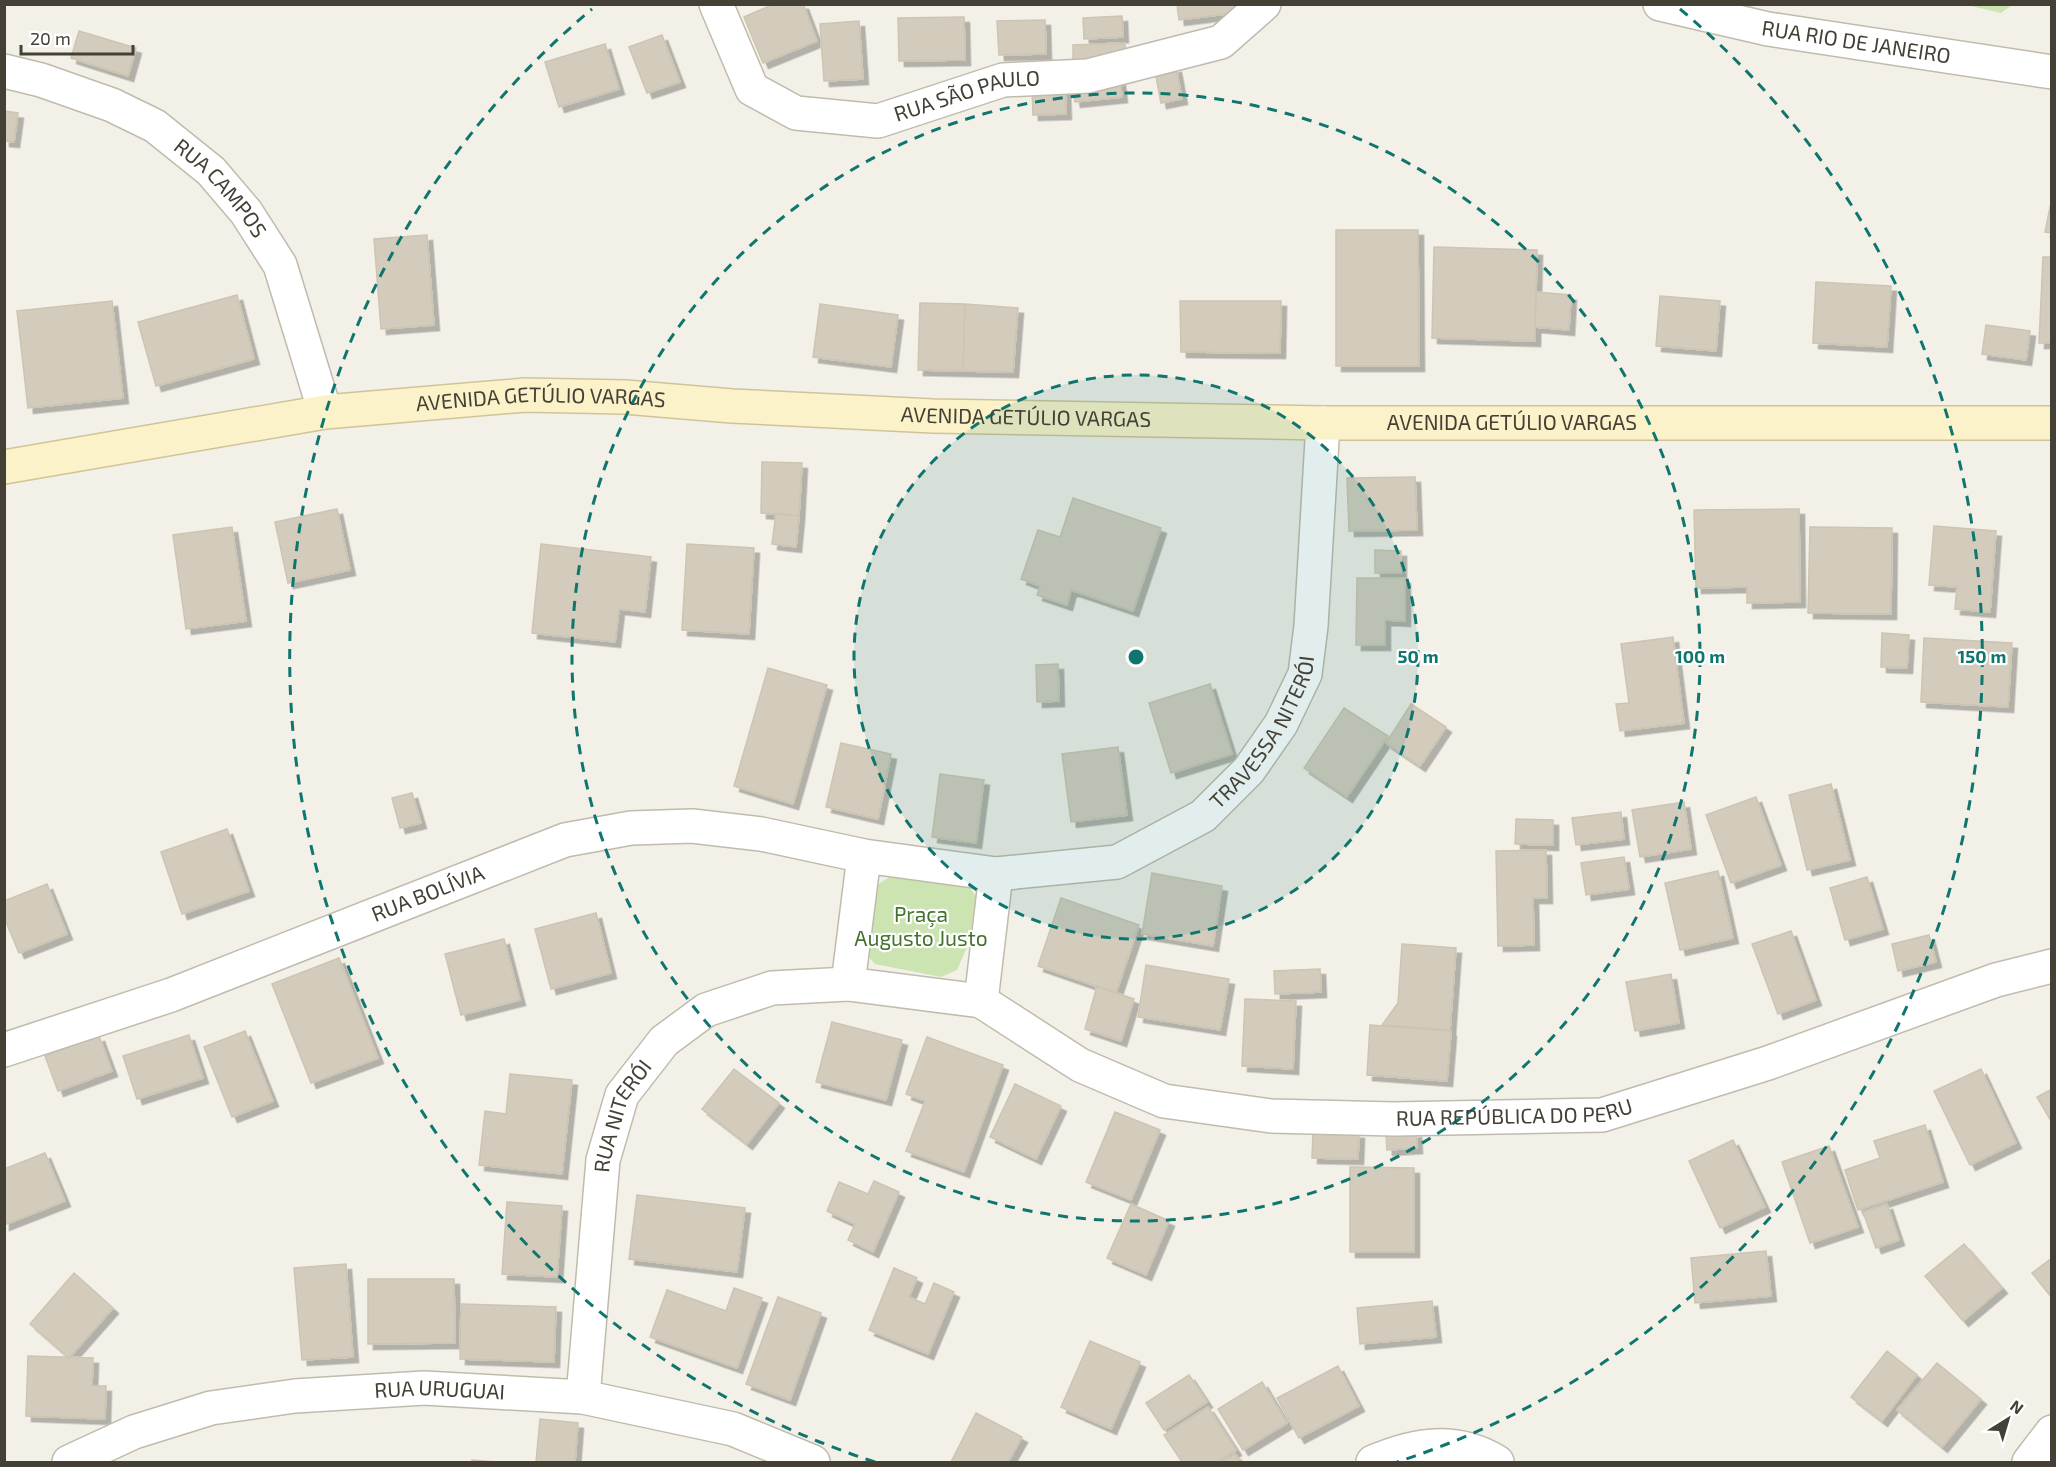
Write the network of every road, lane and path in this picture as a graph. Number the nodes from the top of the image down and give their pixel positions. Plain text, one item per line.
1 (716, 4) edge
2 (1264, 4) edge
3 (1660, 4) edge
4 (4, 71) edge
5 (2052, 72) edge
6 (325, 412) junction
7 (1323, 423) junction
8 (2052, 423) edge
9 (4, 467) edge
10 (864, 856) junction
11 (996, 874) junction
12 (2052, 966) edge
13 (848, 984) junction
14 (981, 1001) junction
15 (4, 1050) edge
16 (582, 1397) junction
17 (2052, 1432) edge
18 (69, 1462) edge
19 (813, 1462) edge
20 (1373, 1462) edge
21 (1497, 1462) edge
22 (2029, 1462) edge

1 - 2 street, RUA SÃO PAULO
3 - 5 street, RUA RIO DE JANEIRO
4 - 6 street, RUA CAMPOS
6 - 7 street, AVENIDA GETÚLIO VARGAS
6 - 9 street, AVENIDA GETÚLIO VARGAS
7 - 8 street, AVENIDA GETÚLIO VARGAS
7 - 11 street, TRAVESSA NITERÓI
10 - 11 street
10 - 13 street
10 - 15 street, RUA BOLÍVIA
11 - 14 street
12 - 14 street, RUA REPÚBLICA DO PERU
13 - 14 street
13 - 16 street, RUA NITERÓI
16 - 18 street, RUA URUGUAI
16 - 19 street, RUA URUGUAI
17 - 22 street
20 - 21 street

